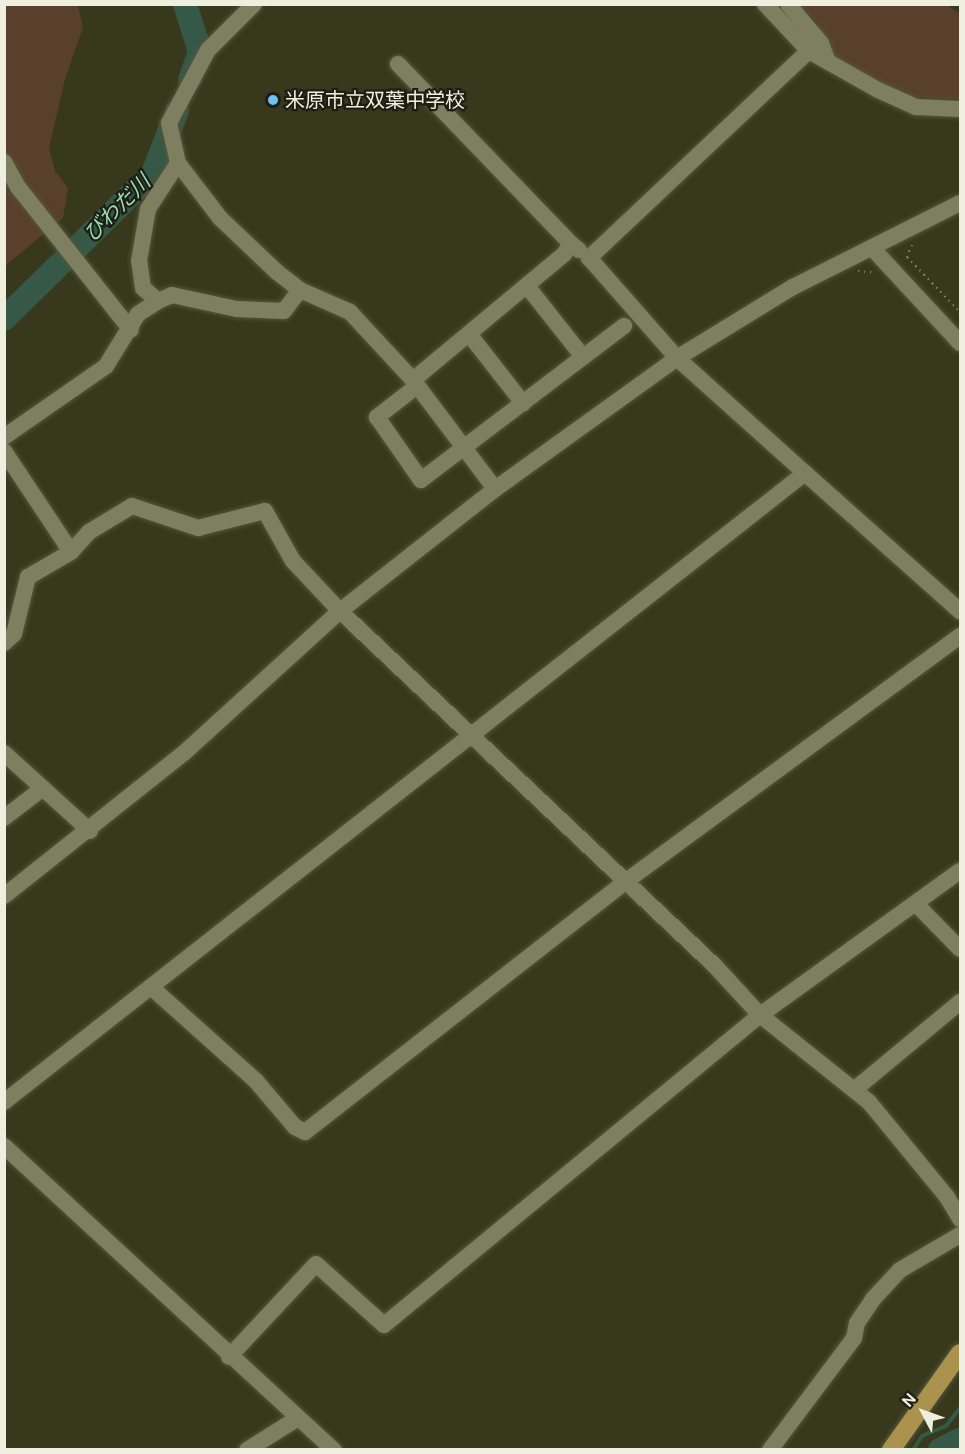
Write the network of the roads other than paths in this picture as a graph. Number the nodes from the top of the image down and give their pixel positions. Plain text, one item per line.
1 (254, 4) edge
2 (765, 4) edge
3 (788, 4) edge
4 (808, 51) junction
5 (828, 62) junction
6 (398, 64) dead end
7 (960, 109) edge
8 (4, 162) edge
9 (178, 163) junction
10 (960, 203) edge
11 (571, 244) junction
12 (873, 249) junction
13 (589, 258) junction
14 (527, 286) junction
15 (300, 290) junction
16 (158, 301) junction
17 (624, 326) dead end
18 (131, 330) junction
19 (469, 333) junction
20 (960, 343) edge
21 (583, 357) junction
22 (677, 358) junction
23 (415, 383) junction
24 (524, 403) junction
25 (4, 436) edge
26 (465, 449) junction
27 (4, 451) edge
28 (805, 473) junction
29 (495, 489) junction
30 (71, 552) junction
31 (340, 611) junction
32 (960, 611) edge
33 (8, 634) edge
34 (960, 636) edge
35 (472, 734) junction
36 (4, 753) edge
37 (43, 788) junction
38 (4, 818) edge
39 (90, 831) junction
40 (960, 871) edge
41 (625, 882) junction
42 (4, 897) edge
43 (916, 904) junction
44 (960, 949) edge
45 (151, 987) junction
46 (960, 1002) edge
47 (760, 1015) junction
48 (854, 1090) junction
49 (4, 1102) edge
50 (4, 1146) edge
51 (960, 1219) edge
52 (960, 1235) edge
53 (960, 1353) edge
54 (229, 1357) junction
55 (298, 1418) junction
56 (247, 1449) edge
57 (333, 1449) edge
58 (770, 1449) edge
59 (891, 1449) edge

1 - 9 street
2 - 4 street
3 - 5 street
4 - 5 street
4 - 13 street
5 - 7 street
6 - 11 street
8 - 18 street
9 - 15 street
9 - 16 street
10 - 12 street
11 - 13 street
11 - 14 street
12 - 20 street
12 - 22 street
13 - 22 street
14 - 19 street
14 - 21 street
15 - 16 street
15 - 23 street
16 - 18 street
17 - 21 street
18 - 25 street
19 - 23 street
19 - 24 street
21 - 24 street
22 - 28 street
22 - 29 street
23 - 26 street
23 - 26 street
24 - 26 street
26 - 29 street
27 - 30 street
28 - 32 street
28 - 35 street
29 - 31 street
30 - 31 street
30 - 33 street
31 - 35 street
31 - 39 street
34 - 41 street
35 - 41 street
35 - 45 street
36 - 37 street
37 - 38 street
37 - 39 street
39 - 42 street
40 - 43 street
41 - 45 street
41 - 47 street
43 - 44 street
43 - 47 street
45 - 49 street
46 - 48 street
47 - 48 street
47 - 54 street
48 - 51 street
50 - 54 street
52 - 58 street
53 - 59 main road
54 - 55 street
55 - 56 street
55 - 57 street

